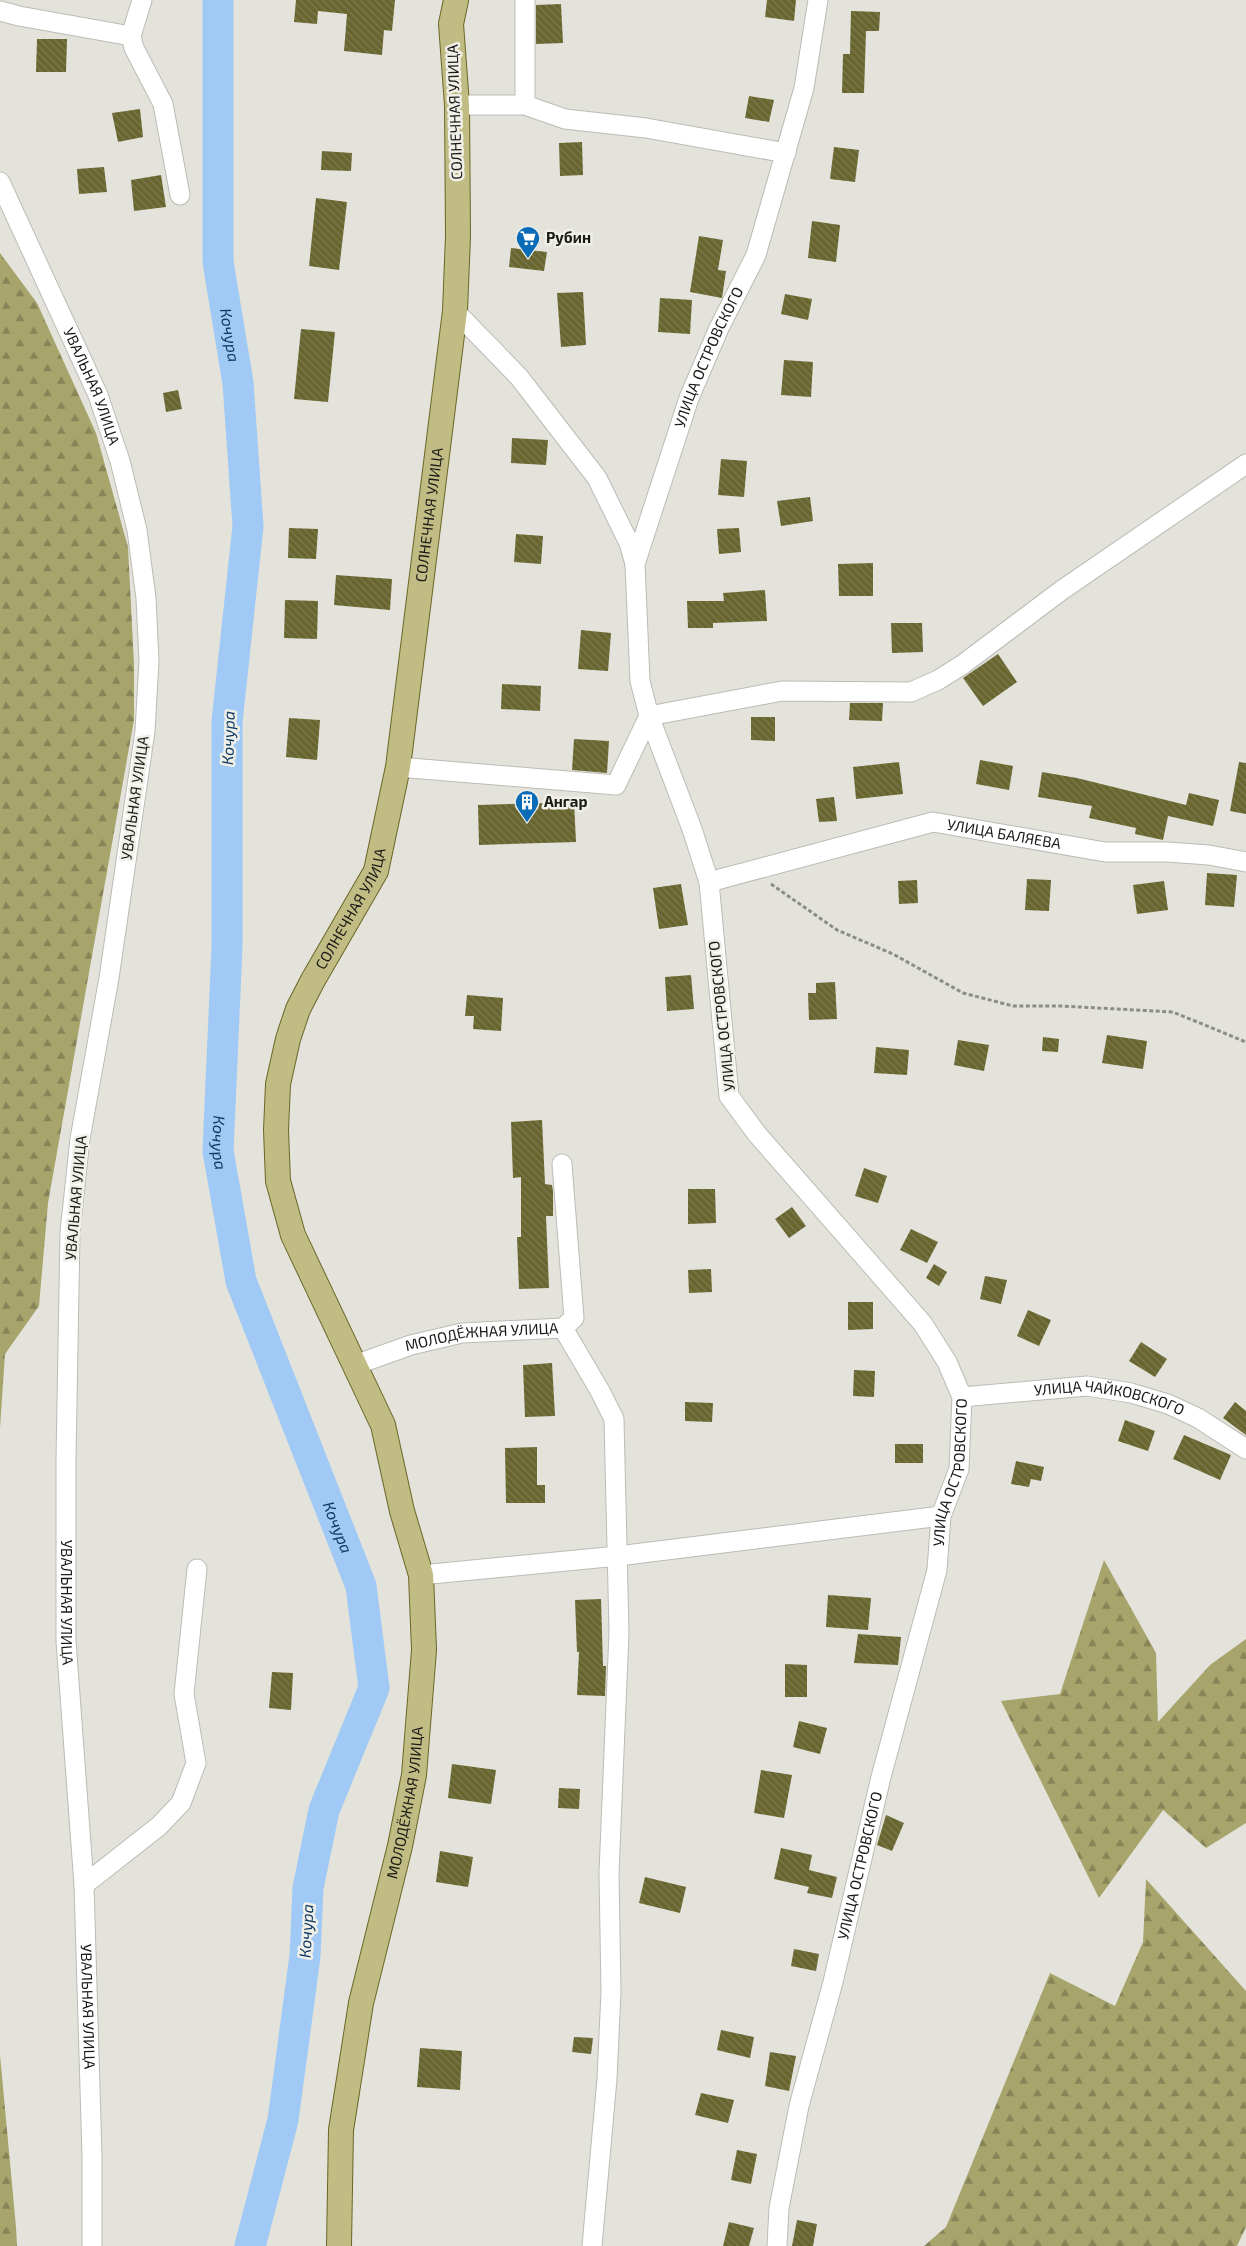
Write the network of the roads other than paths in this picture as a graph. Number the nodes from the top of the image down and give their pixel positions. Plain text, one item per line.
1 (142, 0) edge
2 (456, 0) edge
3 (818, 0) edge
4 (525, 2) dead end
5 (0, 11) edge
6 (132, 36) junction
7 (457, 105) junction
8 (525, 105) junction
9 (786, 153) junction
10 (0, 182) edge
11 (180, 195) dead end
12 (455, 311) junction
13 (1246, 464) edge
14 (635, 564) junction
15 (649, 716) junction
16 (398, 767) junction
17 (1246, 862) edge
18 (709, 882) junction
19 (298, 1009) joint
20 (562, 1164) dead end
21 (563, 1328) junction
22 (355, 1365) junction
23 (962, 1397) junction
24 (1246, 1448) edge
25 (941, 1516) junction
26 (618, 1556) junction
27 (197, 1569) dead end
28 (421, 1575) junction
29 (84, 1886) junction
30 (92, 2246) edge
31 (339, 2246) edge
32 (592, 2246) edge
33 (777, 2246) edge

1 - 6 street
2 - 7 main road, СОЛНЕЧНАЯ УЛИЦА
3 - 9 street, УЛИЦА ОСТРОВСКОГО
4 - 8 street
5 - 6 street
6 - 11 street
7 - 8 street
7 - 12 main road, СОЛНЕЧНАЯ УЛИЦА
8 - 9 street
9 - 14 street, УЛИЦА ОСТРОВСКОГО
10 - 29 street, УВАЛЬНАЯ УЛИЦА
12 - 14 street, УЛИЦА ОСТРОВСКОГО
12 - 16 main road, СОЛНЕЧНАЯ УЛИЦА
13 - 15 street
14 - 15 street, УЛИЦА ОСТРОВСКОГО
15 - 16 street
15 - 18 street, УЛИЦА ОСТРОВСКОГО
16 - 19 main road, СОЛНЕЧНАЯ УЛИЦА
17 - 18 street, УЛИЦА БАЛЯЕВА
18 - 23 street, УЛИЦА ОСТРОВСКОГО
19 - 22 main road, МОЛОДЁЖНАЯ УЛИЦА
20 - 21 street, МОЛОДЁЖНАЯ УЛИЦА
21 - 22 street, МОЛОДЁЖНАЯ УЛИЦА
21 - 26 street
22 - 28 main road, МОЛОДЁЖНАЯ УЛИЦА
23 - 24 street, УЛИЦА ЧАЙКОВСКОГО
23 - 25 street, УЛИЦА ОСТРОВСКОГО
25 - 26 street
25 - 33 street, УЛИЦА ОСТРОВСКОГО
26 - 28 street
26 - 32 street
27 - 29 street
28 - 31 main road, МОЛОДЁЖНАЯ УЛИЦА
29 - 30 street, УВАЛЬНАЯ УЛИЦА

